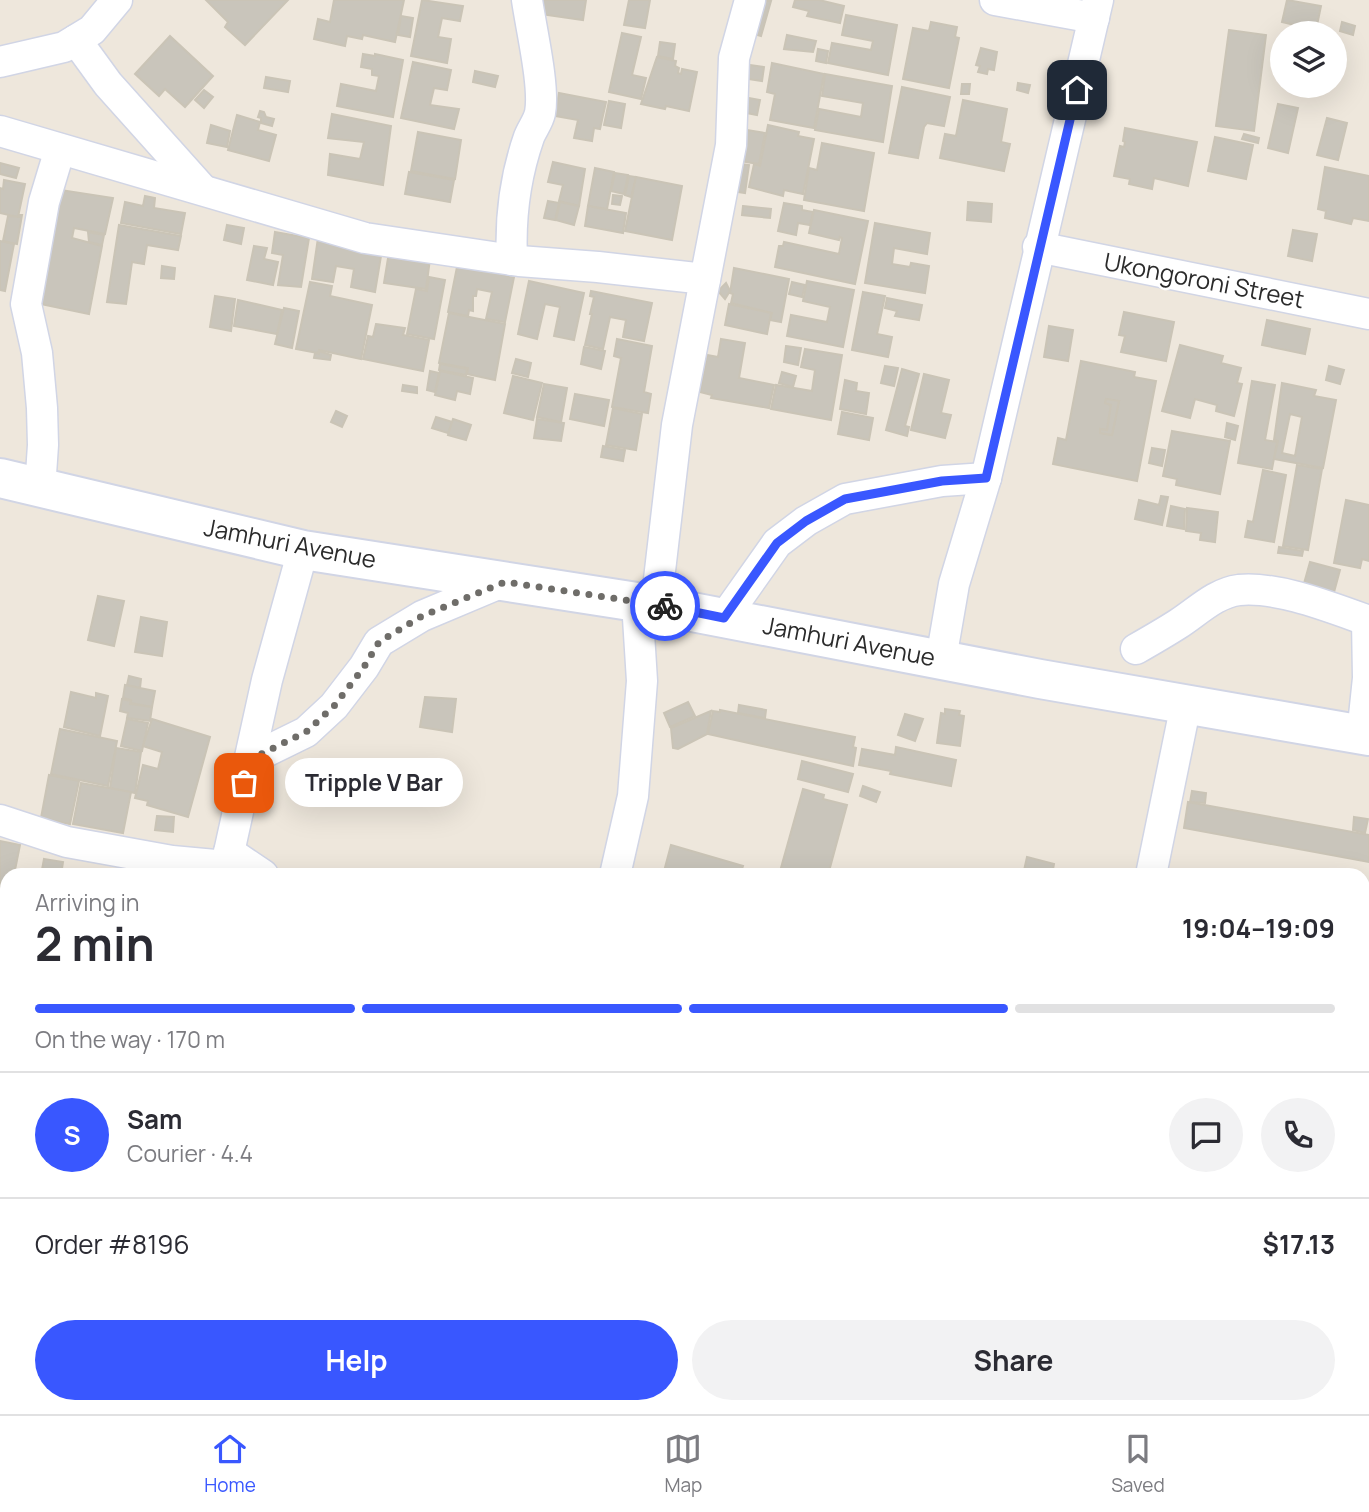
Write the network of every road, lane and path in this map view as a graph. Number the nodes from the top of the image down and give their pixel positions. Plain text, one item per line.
1 (117, 0) edge
2 (527, 0) edge
3 (750, 0) edge
4 (995, 0) edge
5 (1096, 9) edge
6 (76, 40) junction
7 (0, 62) edge
8 (0, 131) edge
9 (60, 149) junction
10 (202, 190) junction
11 (1038, 247) junction
12 (512, 260) junction
13 (705, 279) junction
14 (1369, 314) edge
15 (0, 478) edge
16 (986, 478) junction
17 (40, 489) junction
18 (303, 550) junction
19 (505, 582) junction
20 (646, 603) junction
21 (724, 618) junction
22 (1368, 620) edge
23 (1136, 649) dead end
24 (941, 659) junction
25 (1186, 704) junction
26 (1366, 736) edge
27 (249, 760) junction
28 (0, 820) edge
29 (226, 864) edge
30 (617, 868) edge
31 (1152, 868) edge

1 - 6 street
2 - 12 street
3 - 13 street
4 - 5 street
5 - 11 street
6 - 7 street
6 - 10 street
8 - 9 street
9 - 10 street
9 - 17 street
10 - 12 street
11 - 14 street, Ukongoroni Street
11 - 16 street
12 - 13 street
13 - 20 street
15 - 17 street, Jamhuri Avenue
16 - 21 street
16 - 24 street
17 - 18 street, Jamhuri Avenue
18 - 19 street, Jamhuri Avenue
18 - 27 street
19 - 20 street, Jamhuri Avenue
19 - 27 street
20 - 21 street, Jamhuri Avenue
20 - 30 street
21 - 24 street, Jamhuri Avenue
22 - 23 street
22 - 26 street
24 - 25 street, Jamhuri Avenue
25 - 26 street, Jamhuri Avenue
25 - 31 street
27 - 29 street
28 - 29 street

